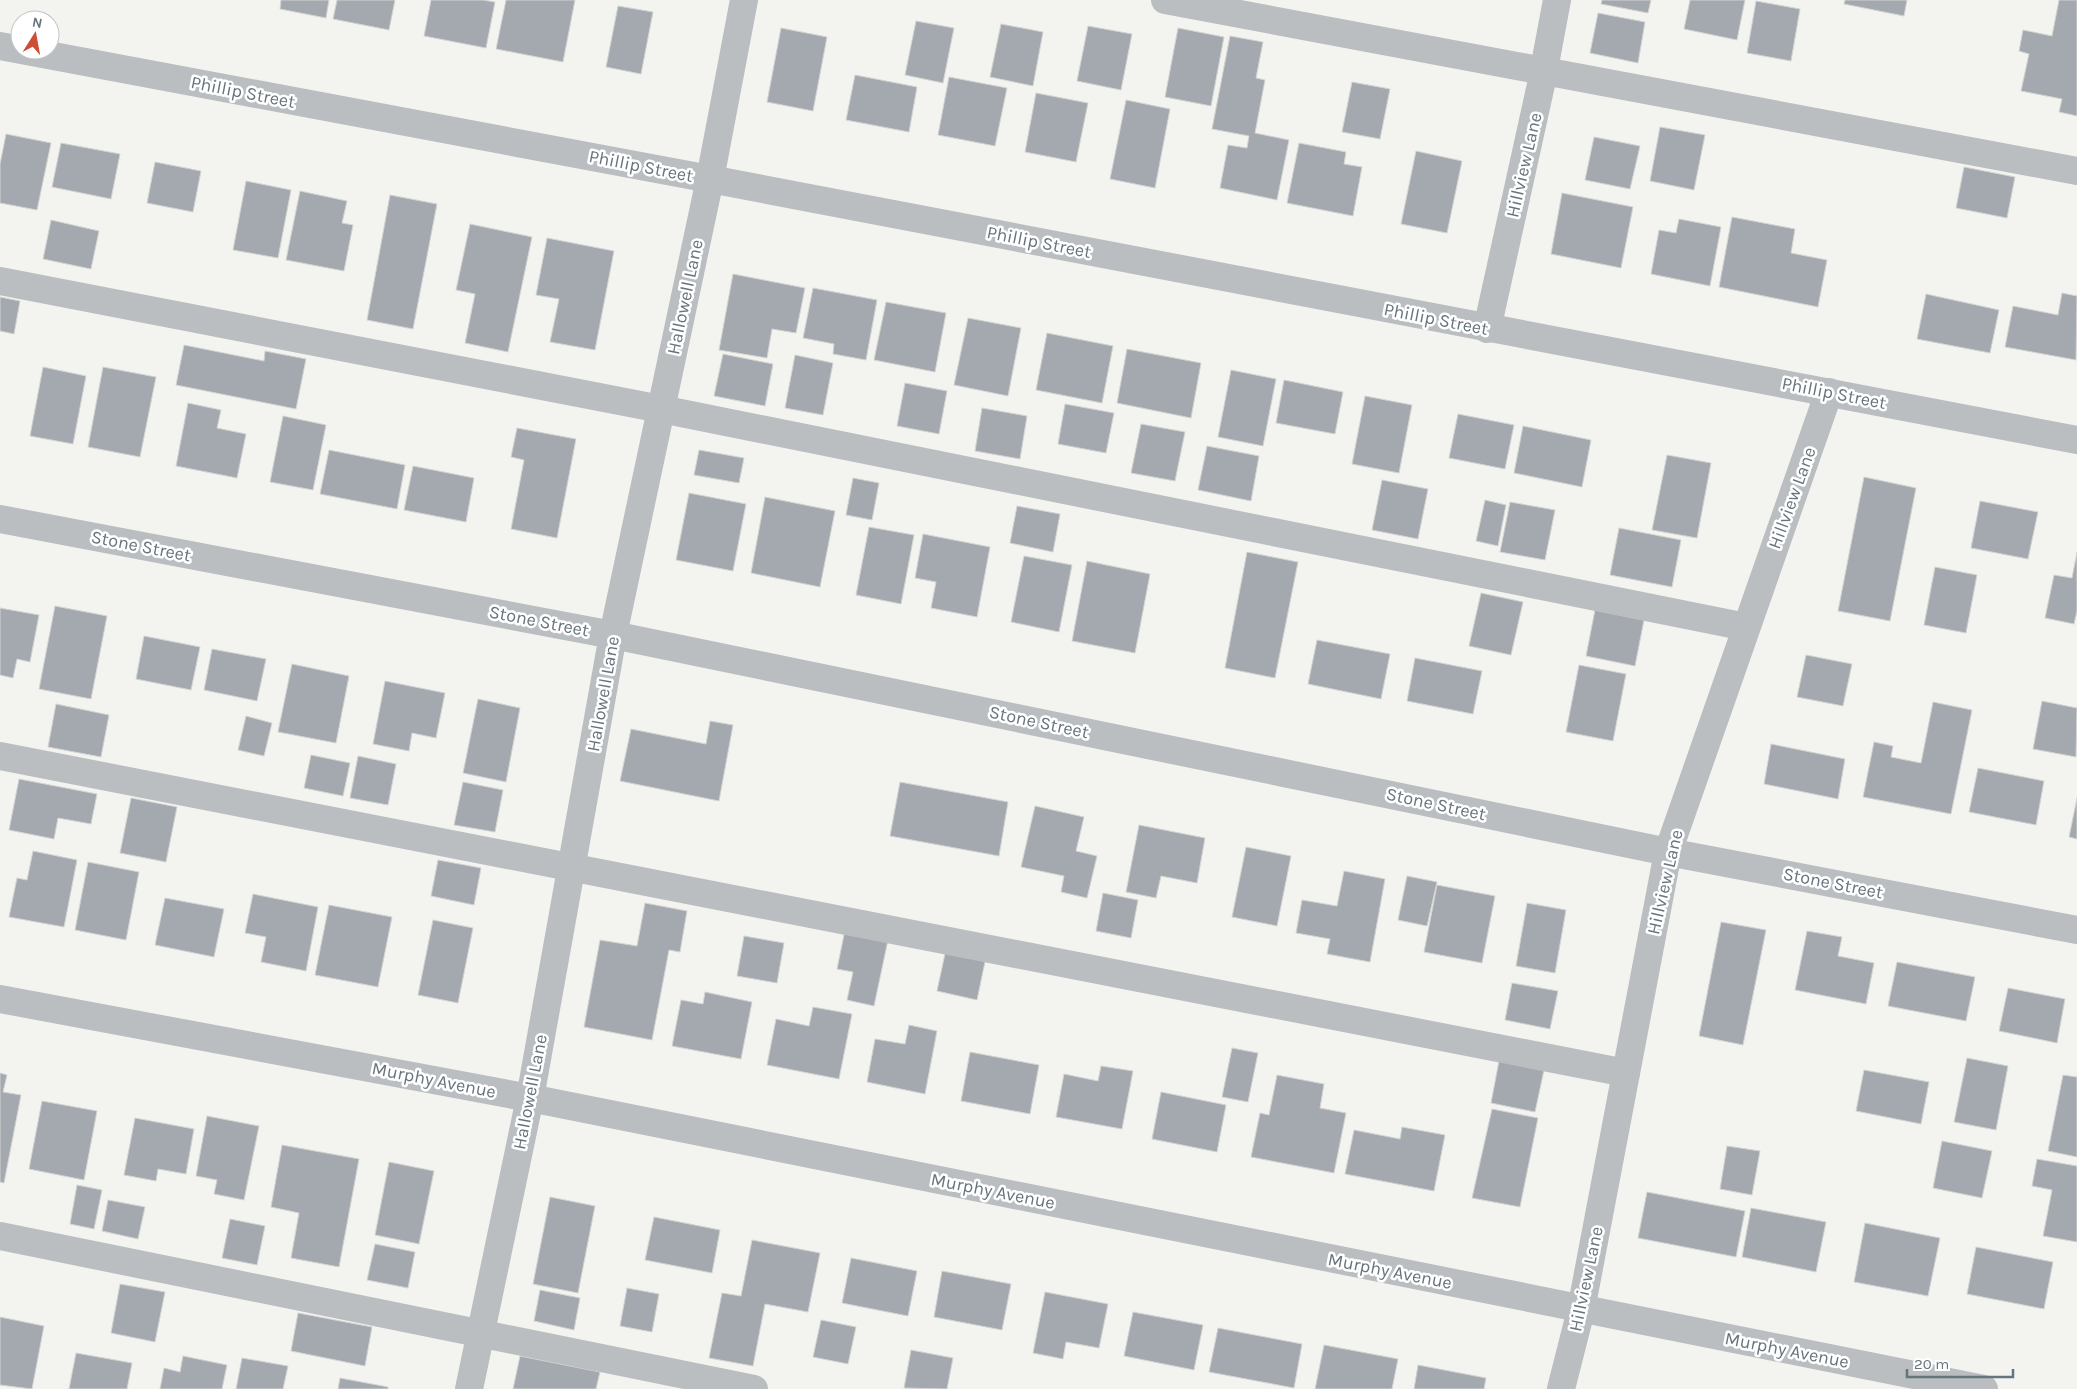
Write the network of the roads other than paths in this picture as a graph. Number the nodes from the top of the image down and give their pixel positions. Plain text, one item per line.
1 (744, 0) edge
2 (1165, 0) edge
3 (1557, 0) edge
4 (0, 46) edge
5 (1544, 70) junction
6 (2077, 171) edge
7 (710, 179) junction
8 (0, 281) edge
9 (1487, 329) junction
10 (1829, 392) junction
11 (661, 409) junction
12 (2077, 440) edge
13 (0, 519) edge
14 (1746, 627) junction
15 (613, 634) junction
16 (0, 756) edge
17 (1668, 852) junction
18 (572, 866) junction
19 (2077, 930) edge
20 (0, 999) edge
21 (1626, 1074) junction
22 (530, 1098) junction
23 (0, 1236) edge
24 (1581, 1310) junction
25 (480, 1334) junction
26 (469, 1389) edge
27 (754, 1389) edge
28 (1561, 1389) edge
29 (1984, 1389) edge

1 - 7 street, Hallowell Lane
2 - 5 street
3 - 5 street, Hillview Lane
4 - 7 street, Phillip Street
5 - 6 street
5 - 9 street, Hillview Lane
7 - 9 street, Phillip Street
7 - 11 street, Hallowell Lane
8 - 11 street
9 - 10 street, Phillip Street
10 - 12 street, Phillip Street
10 - 14 street, Hillview Lane
11 - 14 street
11 - 15 street, Hallowell Lane
13 - 15 street, Stone Street
14 - 17 street, Hillview Lane
15 - 17 street, Stone Street
15 - 18 street, Hallowell Lane
16 - 18 street
17 - 19 street, Stone Street
17 - 21 street, Hillview Lane
18 - 21 street
18 - 22 street, Hallowell Lane
20 - 22 street, Murphy Avenue
21 - 24 street, Hillview Lane
22 - 24 street, Murphy Avenue
22 - 25 street, Hallowell Lane
23 - 25 street
24 - 28 street, Hillview Lane
24 - 29 street, Murphy Avenue
25 - 26 street, Hallowell Lane
25 - 27 street

